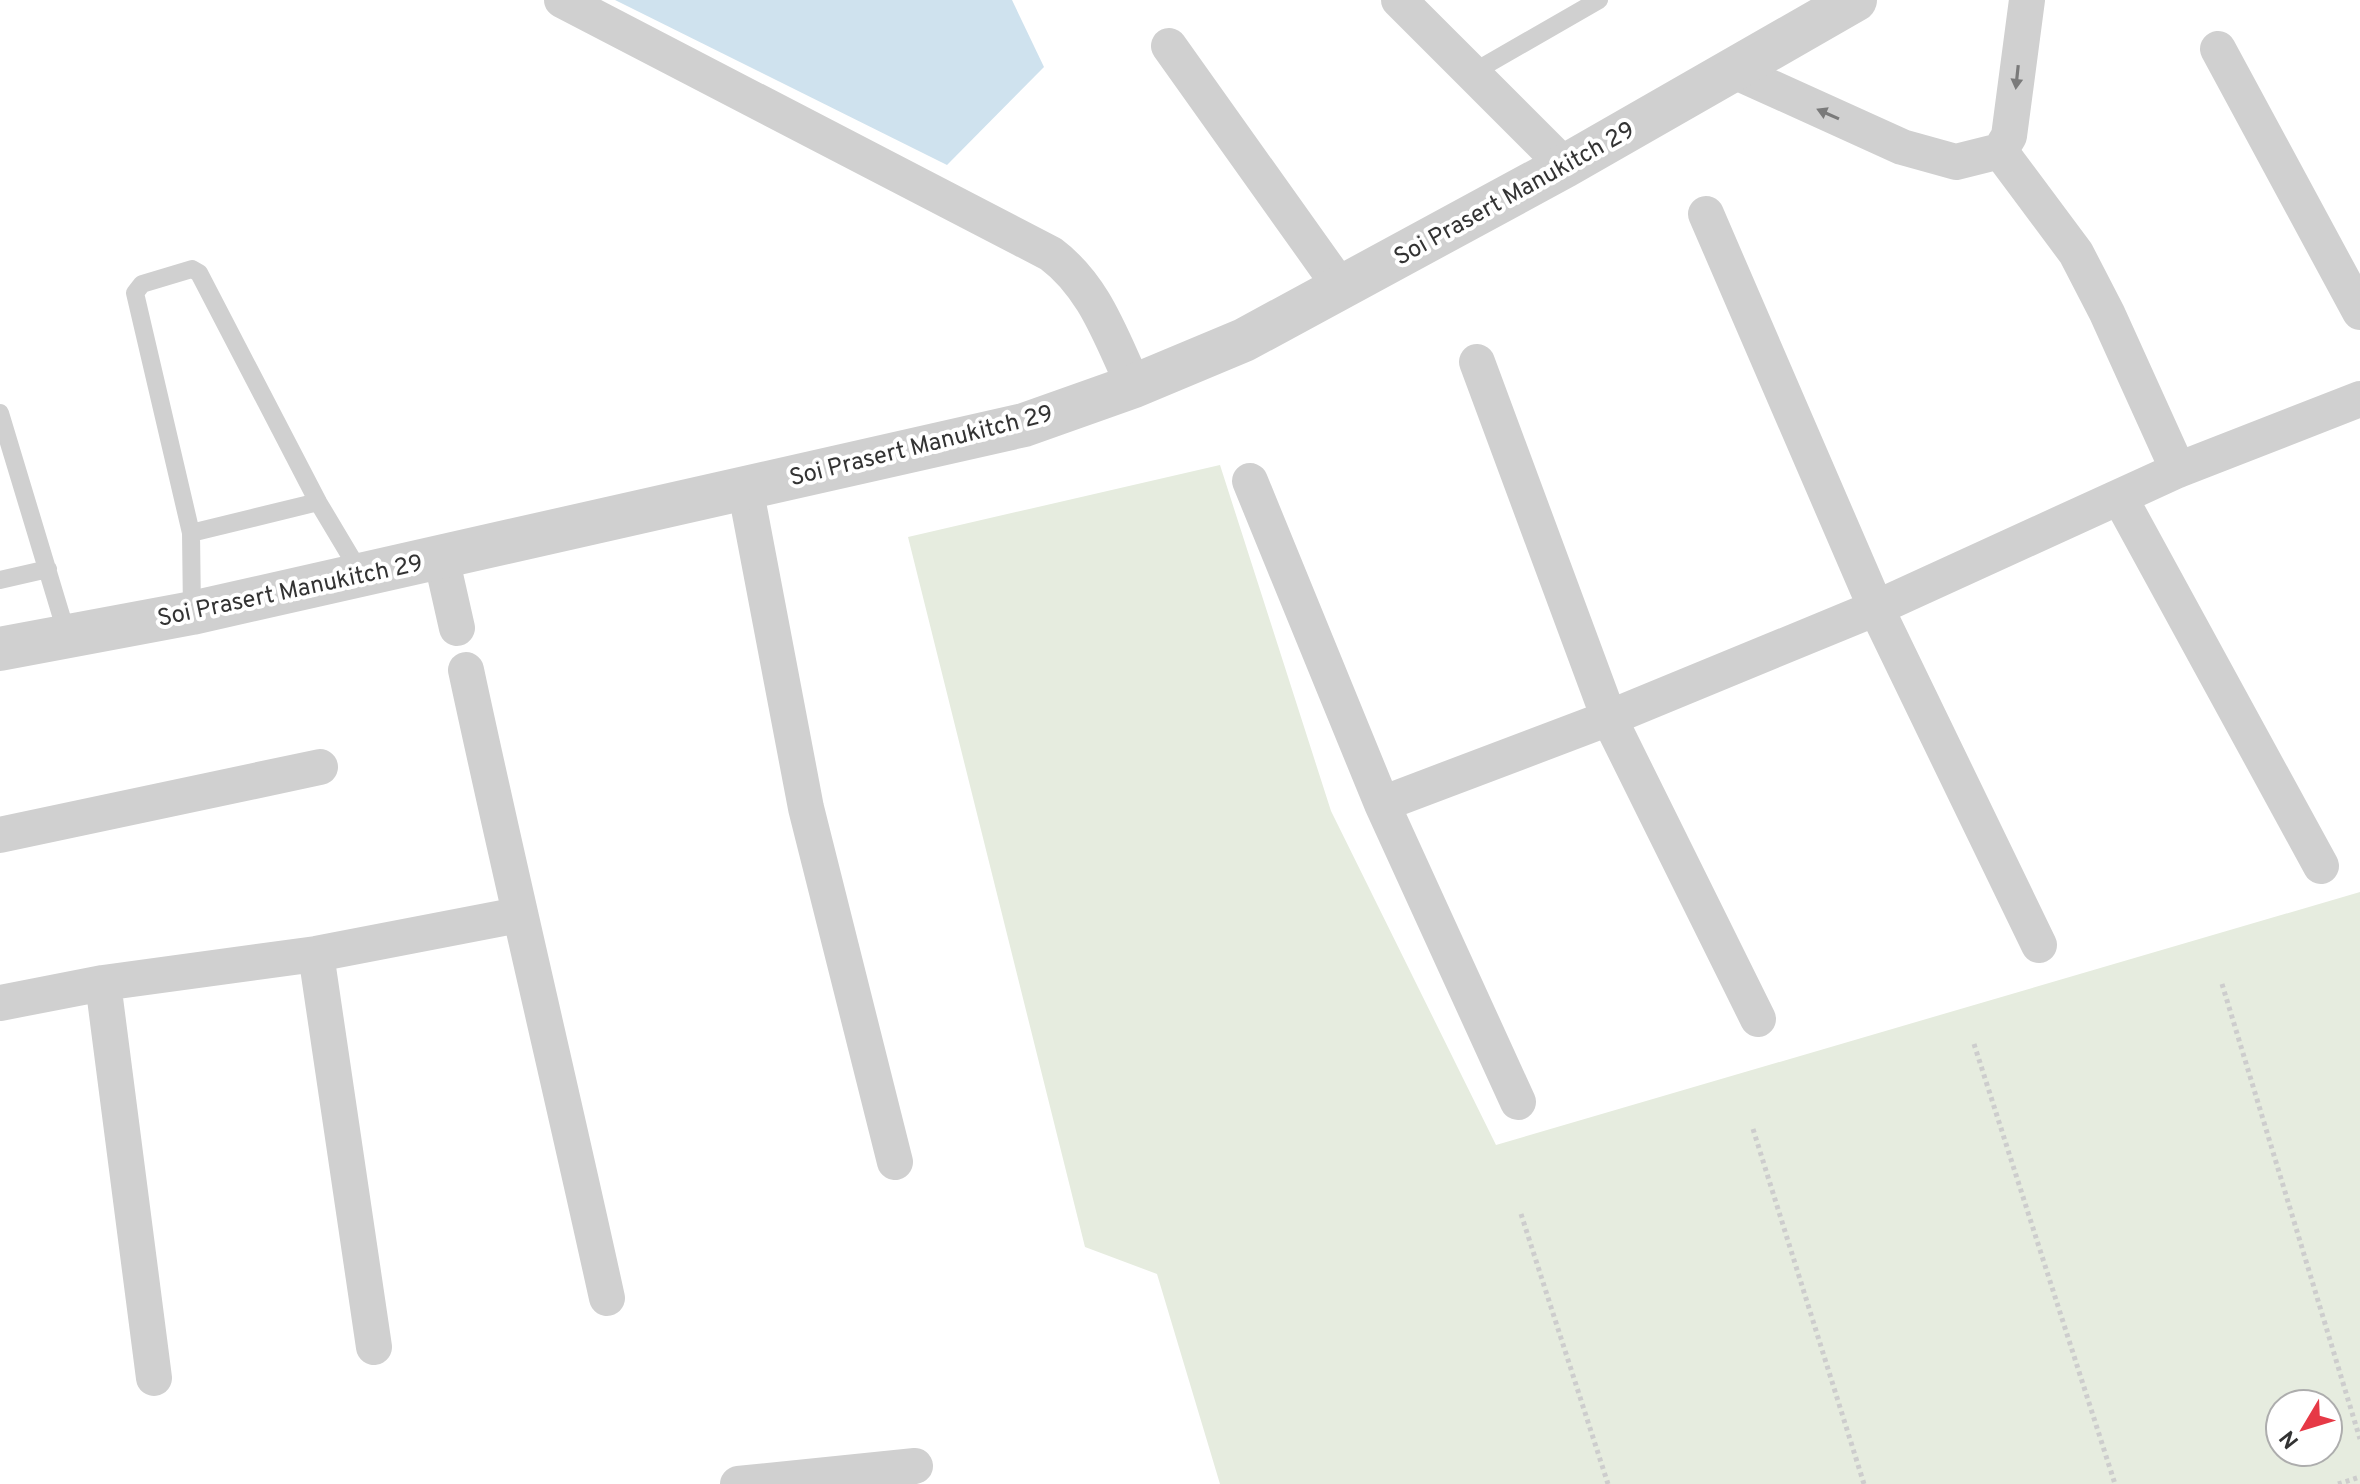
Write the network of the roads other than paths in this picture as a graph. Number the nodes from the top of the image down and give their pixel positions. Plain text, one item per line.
1 (562, 0) edge
2 (1399, 0) edge
3 (1599, 0) edge
4 (2027, 0) edge
5 (1835, 4) edge
6 (1169, 46) dead end
7 (2218, 49) dead end
8 (1732, 70) junction
9 (1472, 73) junction
10 (2000, 151) junction
11 (1565, 166) junction
12 (1706, 214) dead end
13 (1342, 289) junction
14 (2360, 312) edge
15 (1477, 362) dead end
16 (1134, 386) junction
17 (2360, 399) edge
18 (0, 413) edge
19 (2178, 470) junction
20 (1250, 481) dead end
21 (745, 487) junction
22 (2120, 498) junction
23 (318, 502) junction
24 (191, 533) junction
25 (441, 557) junction
26 (48, 569) junction
27 (361, 574) junction
28 (0, 580) edge
29 (1876, 608) junction
30 (192, 613) junction
31 (457, 628) dead end
32 (67, 635) junction
33 (0, 649) edge
34 (466, 670) dead end
35 (1609, 718) junction
36 (320, 767) dead end
37 (1382, 804) junction
38 (0, 835) edge
39 (2321, 866) dead end
40 (518, 915) junction
41 (2039, 945) dead end
42 (316, 954) junction
43 (103, 983) junction
44 (0, 1003) edge
45 (1758, 1019) dead end
46 (1518, 1102) dead end
47 (895, 1162) dead end
48 (607, 1298) dead end
49 (374, 1347) dead end
50 (154, 1378) dead end
51 (915, 1466) dead end
52 (738, 1484) edge

1 - 16 street
2 - 9 street
3 - 9 lane
4 -> 10 street
5 - 8 street, Soi Prasert Manukitch 29
6 - 13 street
7 - 14 street
10 -> 8 street
8 - 11 street, Soi Prasert Manukitch 29
9 - 11 street
10 - 19 street
11 - 13 street, Soi Prasert Manukitch 29
12 - 29 street
13 - 16 street, Soi Prasert Manukitch 29
15 - 35 street
16 - 21 street, Soi Prasert Manukitch 29
17 - 19 street
18 - 26 lane
19 - 22 street
20 - 37 street
21 - 25 street, Soi Prasert Manukitch 29
21 - 47 street
22 - 29 street
22 - 39 street
23 - 24 lane
23 - 24 lane
23 - 27 lane
24 - 30 lane
25 - 27 street, Soi Prasert Manukitch 29
25 - 31 street
26 - 28 lane
26 - 32 lane
27 - 30 street, Soi Prasert Manukitch 29
29 - 35 street
29 - 41 street
30 - 32 street, Soi Prasert Manukitch 29
32 - 33 street, Soi Prasert Manukitch 29
34 - 40 street
35 - 37 street
35 - 45 street
36 - 38 street
37 - 46 street
40 - 42 street
40 - 48 street
42 - 43 street
42 - 49 street
43 - 44 street
43 - 50 street
51 - 52 street

